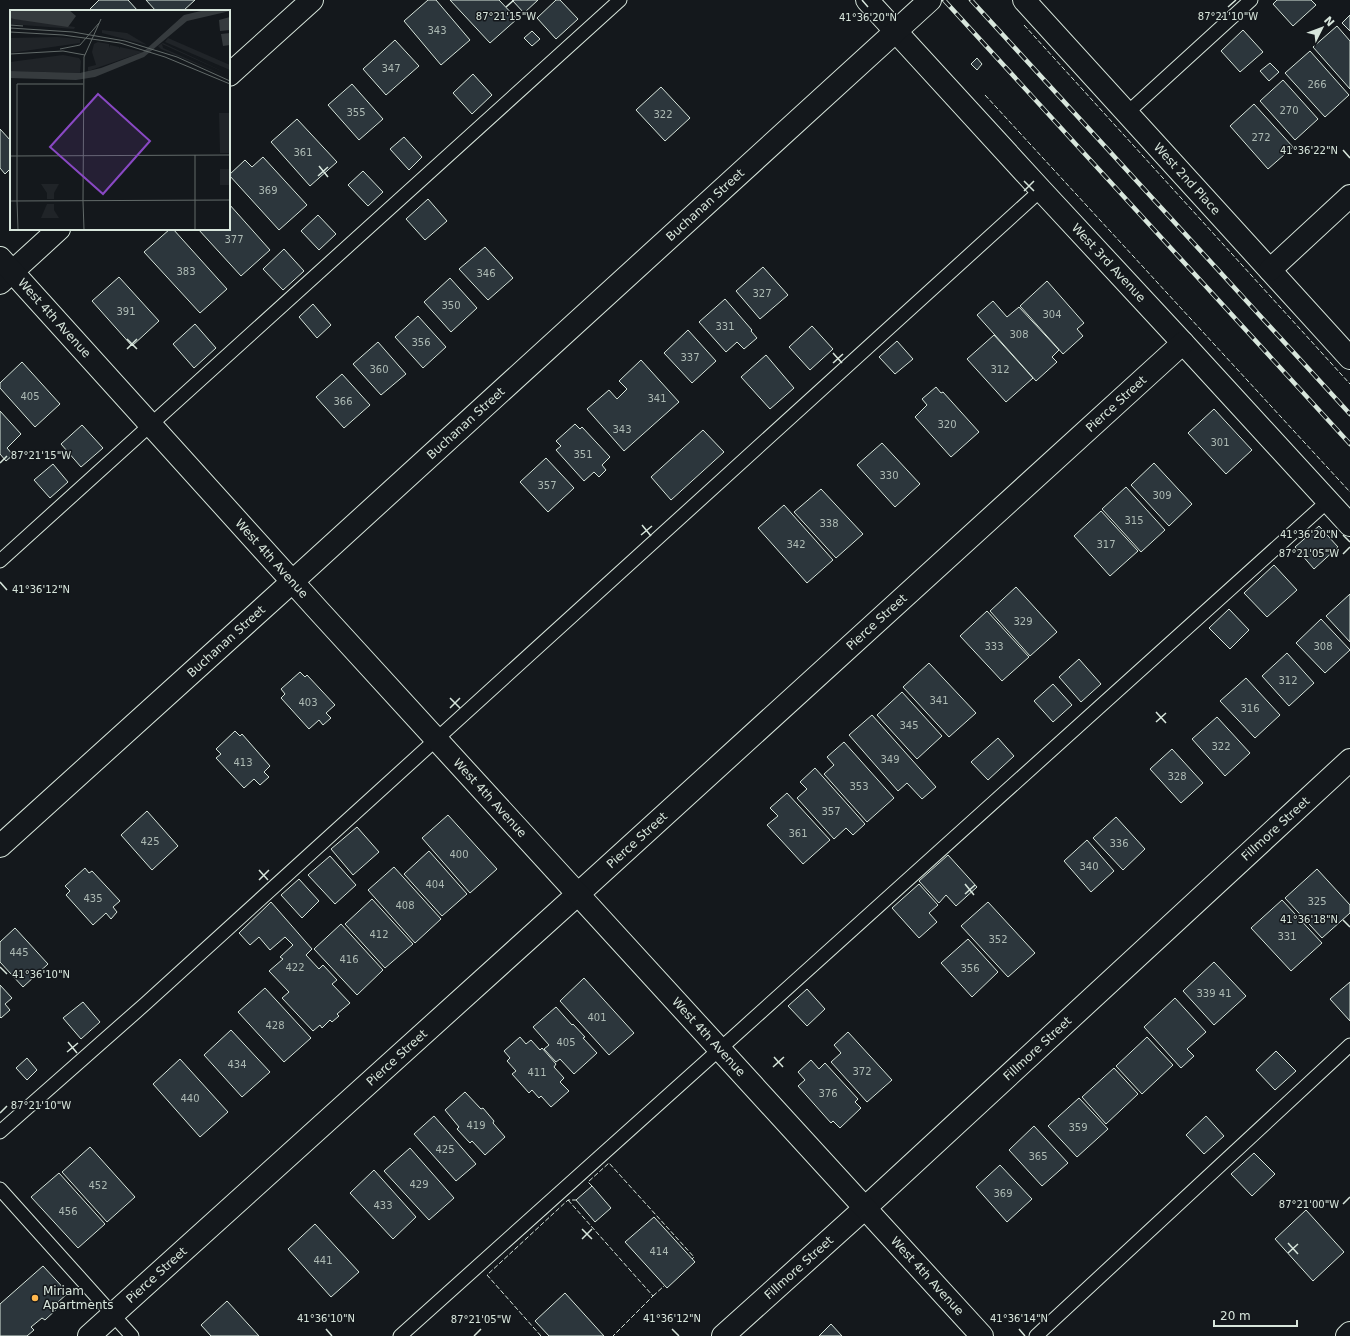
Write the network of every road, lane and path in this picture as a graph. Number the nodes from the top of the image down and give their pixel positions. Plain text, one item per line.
1 (312, 0) edge
2 (620, 0) edge
3 (867, 0) edge
4 (930, 0) edge
5 (1024, 0) edge
6 (1251, 0) edge
7 (896, 31) junction
8 (230, 74) edge
9 (1127, 113) junction
10 (1041, 190) junction
11 (1350, 196) edge
12 (58, 230) edge
13 (1270, 270) junction
14 (4, 271) edge
15 (1183, 343) junction
16 (1350, 358) edge
17 (151, 425) junction
18 (1328, 501) junction
19 (1350, 525) edge
20 (0, 561) edge
21 (293, 581) junction
22 (437, 739) junction
23 (1350, 760) edge
24 (0, 846) edge
25 (578, 894) junction
26 (1350, 1045) edge
27 (720, 1050) junction
28 (0, 1132) edge
29 (0, 1189) edge
30 (864, 1208) junction
31 (112, 1315) junction
32 (1350, 1333) edge
33 (89, 1336) edge
34 (132, 1336) edge
35 (400, 1336) edge
36 (723, 1336) edge
37 (982, 1336) edge
38 (1036, 1336) edge
39 (1347, 1336) edge

1 - 8 street
2 - 17 lane
3 - 7 street, West 3rd Avenue
4 - 7 street, Buchanan Street
5 - 9 street, West 2nd Place
6 - 9 lane
7 - 10 street, West 3rd Avenue
7 - 21 street, Buchanan Street
9 - 13 street, West 2nd Place
10 - 15 street, West 3rd Avenue
10 - 22 lane
11 - 13 street
12 - 14 street
13 - 16 street, West 2nd Place
14 - 17 street, West 4th Avenue
15 - 18 street, West 3rd Avenue
15 - 25 street, Pierce Street
17 - 20 lane
17 - 21 street, West 4th Avenue
18 - 19 street, West 3rd Avenue
18 - 27 lane
21 - 22 street, West 4th Avenue
21 - 24 street, Buchanan Street
22 - 25 street, West 4th Avenue
22 - 28 lane
23 - 30 street, Fillmore Street
25 - 27 street, West 4th Avenue
25 - 31 street, Pierce Street
26 - 38 lane
27 - 30 street, West 4th Avenue
27 - 35 lane
29 - 31 lane
30 - 36 street, Fillmore Street
30 - 37 street, West 4th Avenue
31 - 33 street, Pierce Street
31 - 34 lane
32 - 39 street

